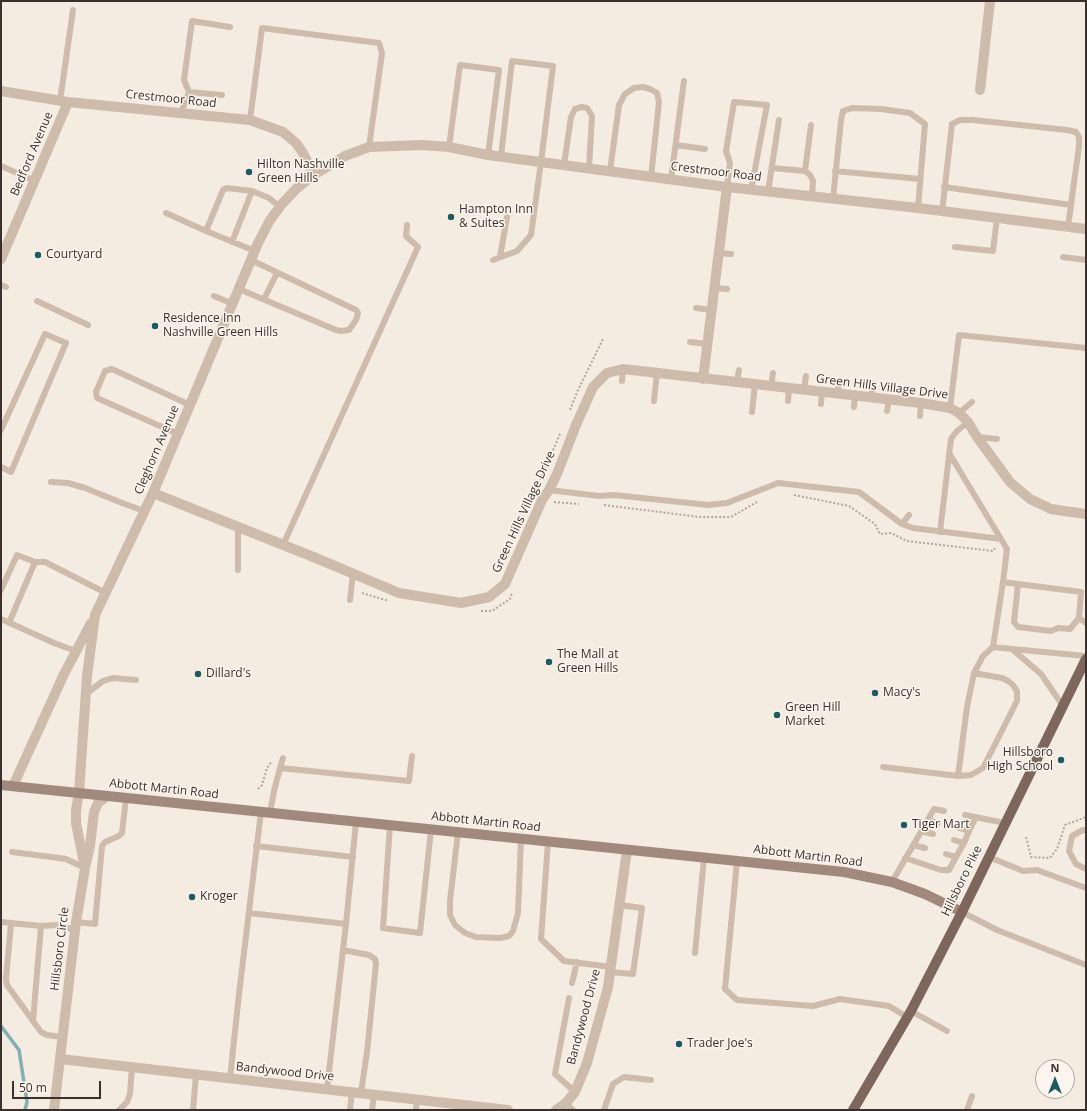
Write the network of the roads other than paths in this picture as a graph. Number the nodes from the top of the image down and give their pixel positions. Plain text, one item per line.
1 (990, 1) edge
2 (73, 10) dead end
3 (230, 27) dead end
4 (684, 82) dead end
5 (980, 90) dead end
6 (1, 91) edge
7 (189, 92) junction
8 (222, 95) dead end
9 (64, 101) junction
10 (181, 113) junction
11 (250, 120) junction
12 (779, 120) dead end
13 (811, 125) dead end
14 (676, 145) junction
15 (369, 147) junction
16 (449, 147) junction
17 (705, 149) dead end
18 (488, 155) junction
19 (345, 156) joint
20 (501, 156) junction
21 (541, 162) junction
22 (564, 165) junction
23 (1, 166) edge
24 (589, 168) junction
25 (772, 168) junction
26 (836, 170) junction
27 (610, 171) junction
28 (805, 171) junction
29 (314, 175) junction
30 (651, 177) junction
31 (671, 179) junction
32 (920, 179) junction
33 (35, 181) junction
34 (727, 187) junction
35 (944, 188) junction
36 (751, 190) junction
37 (252, 191) junction
38 (768, 192) junction
39 (812, 197) junction
40 (833, 199) junction
41 (1071, 205) junction
42 (280, 206) junction
43 (918, 208) junction
44 (942, 212) junction
45 (166, 213) dead end
46 (507, 217) dead end
47 (997, 218) junction
48 (407, 225) dead end
49 (1068, 227) junction
50 (1086, 229) edge
51 (206, 231) junction
52 (232, 242) junction
53 (955, 247) dead end
54 (719, 253) junction
55 (731, 254) dead end
56 (253, 256) junction
57 (500, 257) junction
58 (1063, 257) dead end
59 (1, 259) edge
60 (493, 260) dead end
61 (1086, 260) edge
62 (277, 273) junction
63 (239, 288) junction
64 (714, 288) junction
65 (727, 289) dead end
66 (214, 296) dead end
67 (264, 299) junction
68 (37, 301) dead end
69 (232, 304) junction
70 (696, 308) dead end
71 (712, 310) junction
72 (88, 325) dead end
73 (690, 342) dead end
74 (707, 344) junction
75 (1086, 348) edge
76 (623, 369) junction
77 (739, 370) dead end
78 (657, 373) junction
79 (773, 373) dead end
80 (806, 376) dead end
81 (703, 379) junction
82 (622, 381) dead end
83 (839, 381) dead end
84 (737, 382) junction
85 (755, 384) junction
86 (873, 384) dead end
87 (772, 387) junction
88 (789, 388) junction
89 (804, 390) junction
90 (822, 392) junction
91 (838, 394) junction
92 (855, 396) junction
93 (871, 397) junction
94 (889, 400) junction
95 (654, 401) dead end
96 (788, 401) dead end
97 (972, 402) dead end
98 (921, 403) junction
99 (821, 404) dead end
100 (190, 405) junction
101 (854, 408) dead end
102 (954, 410) junction
103 (887, 411) dead end
104 (752, 412) dead end
105 (920, 416) dead end
106 (968, 422) junction
107 (1, 430) edge
108 (178, 434) junction
109 (977, 437) junction
110 (997, 439) dead end
111 (949, 454) junction
112 (1, 467) edge
113 (51, 482) dead end
114 (549, 490) junction
115 (153, 493) junction
116 (144, 511) junction
117 (1086, 514) edge
118 (909, 515) dead end
119 (902, 524) junction
120 (238, 527) junction
121 (940, 532) junction
122 (1001, 539) junction
123 (283, 545) junction
124 (35, 562) junction
125 (238, 570) dead end
126 (353, 574) junction
127 (1003, 582) junction
128 (1018, 584) junction
129 (1, 590) edge
130 (106, 593) junction
131 (350, 600) dead end
132 (95, 616) junction
133 (1079, 618) junction
134 (1, 620) edge
135 (9, 623) junction
136 (1086, 623) edge
137 (993, 647) junction
138 (1012, 650) junction
139 (76, 651) junction
140 (1086, 656) edge
141 (1086, 659) edge
142 (974, 674) junction
143 (136, 680) dead end
144 (86, 694) junction
145 (1063, 706) junction
146 (412, 756) dead end
147 (283, 758) dead end
148 (280, 768) junction
149 (883, 768) dead end
150 (958, 776) junction
151 (1, 785) edge
152 (12, 786) junction
153 (79, 793) junction
154 (107, 796) junction
155 (126, 798) junction
156 (944, 811) dead end
157 (265, 812) junction
158 (966, 815) dead end
159 (976, 817) junction
160 (928, 820) junction
161 (356, 822) junction
162 (938, 823) dead end
163 (1005, 823) junction
164 (390, 825) junction
165 (959, 828) dead end
166 (431, 830) junction
167 (1086, 830) edge
168 (921, 831) junction
169 (970, 831) junction
170 (458, 832) junction
171 (933, 834) dead end
172 (521, 839) junction
173 (954, 840) dead end
174 (548, 842) junction
175 (964, 843) junction
176 (913, 845) junction
177 (256, 846) junction
178 (925, 848) dead end
179 (627, 850) junction
180 (12, 852) dead end
181 (946, 854) dead end
182 (353, 857) junction
183 (956, 857) junction
184 (989, 857) junction
185 (704, 858) junction
186 (905, 858) junction
187 (737, 861) junction
188 (85, 868) junction
189 (1086, 869) edge
190 (892, 882) junction
191 (1086, 888) edge
192 (619, 905) junction
193 (962, 912) junction
194 (248, 913) junction
195 (1, 922) edge
196 (11, 923) junction
197 (346, 924) junction
198 (41, 926) junction
199 (76, 926) junction
200 (343, 950) junction
201 (695, 953) dead end
202 (577, 962) junction
203 (1086, 965) edge
204 (611, 969) junction
205 (572, 983) dead end
206 (569, 998) dead end
207 (909, 1014) junction
208 (33, 1021) junction
209 (947, 1030) dead end
210 (62, 1037) junction
211 (60, 1059) junction
212 (132, 1067) junction
213 (196, 1075) junction
214 (230, 1078) junction
215 (651, 1080) dead end
216 (327, 1090) junction
217 (575, 1092) junction
218 (356, 1093) junction
219 (374, 1095) junction
220 (972, 1096) dead end
221 (416, 1105) edge
222 (443, 1106) edge
223 (570, 1107) edge
224 (481, 1109) edge
225 (54, 1110) edge
226 (119, 1110) edge
227 (192, 1110) edge
228 (350, 1110) edge
229 (372, 1110) edge
230 (508, 1110) edge
231 (556, 1110) edge
232 (604, 1110) edge
233 (853, 1110) edge
234 (967, 1110) edge

1 - 5 street
2 - 9 lane
3 - 7 lane
4 - 14 lane
6 - 9 street, Crestmoor Road
7 - 8 lane
7 - 10 lane
9 - 10 street, Crestmoor Road
9 - 33 street, Bedford Avenue
10 - 11 street, Crestmoor Road
11 - 15 lane
11 - 29 street, Crestmoor Road
12 - 25 lane
13 - 28 lane
14 - 17 lane
14 - 31 lane
15 - 16 street, Crestmoor Road
15 - 19 street, Crestmoor Road
16 - 18 street, Crestmoor Road
16 - 18 lane
18 - 20 street, Crestmoor Road
19 - 29 street, Cleghorn Avenue
20 - 21 street, Crestmoor Road
20 - 21 lane
21 - 22 street, Crestmoor Road
21 - 57 lane
22 - 24 street, Crestmoor Road
22 - 24 lane
23 - 33 lane
24 - 27 street, Crestmoor Road
25 - 28 lane
25 - 38 lane
26 - 32 lane
26 - 32 lane
26 - 40 lane
27 - 30 street, Crestmoor Road
27 - 30 lane
28 - 39 lane
29 - 42 street, Cleghorn Avenue
30 - 31 street, Crestmoor Road
31 - 34 street, Crestmoor Road
32 - 43 lane
33 - 59 street, Bedford Avenue
34 - 36 street, Crestmoor Road
34 - 36 lane
34 - 54 street
35 - 41 lane
35 - 41 lane
35 - 44 lane
36 - 38 street, Crestmoor Road
37 - 42 lane
37 - 51 lane
37 - 52 lane
38 - 39 street, Crestmoor Road
39 - 40 street, Crestmoor Road
40 - 43 street, Crestmoor Road
41 - 49 lane
42 - 56 street, Cleghorn Avenue
43 - 44 street, Crestmoor Road
44 - 47 street, Crestmoor Road
45 - 51 lane
46 - 57 lane
47 - 49 street, Crestmoor Road
47 - 53 lane
48 - 123 lane
49 - 50 street, Crestmoor Road
51 - 52 lane
52 - 56 lane
54 - 55 lane
54 - 64 street
56 - 62 lane
56 - 63 street, Cleghorn Avenue
57 - 60 lane
58 - 61 lane
62 - 67 lane
62 - 67 lane
63 - 67 lane
63 - 69 street, Cleghorn Avenue
64 - 65 lane
64 - 71 street
66 - 69 lane
68 - 72 lane
69 - 100 street, Cleghorn Avenue
70 - 71 lane
71 - 74 street
73 - 74 lane
74 - 81 street
75 - 102 lane
76 - 78 street, Green Hills Village Drive
76 - 82 lane
76 - 114 street, Green Hills Village Drive
77 - 84 lane
78 - 81 street, Green Hills Village Drive
78 - 95 lane
79 - 87 lane
80 - 89 lane
81 - 84 street, Green Hills Village Drive
83 - 91 lane
84 - 85 street, Green Hills Village Drive
85 - 87 street, Green Hills Village Drive
85 - 104 lane
86 - 93 lane
87 - 88 street, Green Hills Village Drive
88 - 89 street, Green Hills Village Drive
88 - 96 lane
89 - 90 street, Green Hills Village Drive
90 - 91 street, Green Hills Village Drive
90 - 99 lane
91 - 92 street, Green Hills Village Drive
92 - 93 street, Green Hills Village Drive
92 - 101 lane
93 - 94 street, Green Hills Village Drive
94 - 98 street, Green Hills Village Drive
94 - 103 lane
97 - 102 lane
98 - 102 street, Green Hills Village Drive
98 - 105 lane
100 - 108 street, Cleghorn Avenue
100 - 108 lane
102 - 106 street, Green Hills Village Drive
106 - 109 street, Green Hills Village Drive
106 - 111 lane
107 - 112 lane
108 - 115 street, Cleghorn Avenue
109 - 110 lane
109 - 117 street, Green Hills Village Drive
111 - 121 lane
111 - 122 lane
113 - 116 lane
114 - 119 lane
114 - 126 street, Green Hills Village Drive
115 - 116 street, Cleghorn Avenue
115 - 120 street, Green Hills Village Drive
116 - 130 street, Cleghorn Avenue
118 - 119 lane
119 - 121 lane
120 - 123 street, Green Hills Village Drive
120 - 125 lane
121 - 122 lane
122 - 127 lane
123 - 126 street, Green Hills Village Drive
124 - 129 lane
124 - 130 lane
124 - 135 lane
126 - 131 lane
127 - 128 lane
127 - 137 lane
128 - 133 lane
128 - 133 lane
130 - 132 street, Cleghorn Avenue
132 - 139 street
132 - 144 street, Cleghorn Avenue
133 - 136 lane
134 - 135 lane
135 - 139 lane
137 - 138 lane
137 - 142 lane
138 - 140 lane
138 - 145 lane
139 - 152 street
141 - 145 main road, Hillsboro Pike
142 - 150 lane
142 - 150 lane
143 - 144 lane
144 - 153 street, Cleghorn Avenue
145 - 163 main road, Hillsboro Pike
146 - 148 lane
147 - 148 lane
148 - 157 lane
149 - 150 lane
151 - 152 main road, Abbott Martin Road
152 - 153 main road, Abbott Martin Road
153 - 154 main road, Abbott Martin Road
153 - 188 street, Hillsboro Circle
154 - 155 main road, Abbott Martin Road
154 - 188 street
155 - 157 main road, Abbott Martin Road
155 - 199 lane
156 - 160 lane
157 - 161 main road, Abbott Martin Road
157 - 177 lane
158 - 159 lane
159 - 163 lane
159 - 169 lane
160 - 162 lane
160 - 168 lane
161 - 164 main road, Abbott Martin Road
161 - 182 lane
163 - 184 main road, Hillsboro Pike
164 - 166 main road, Abbott Martin Road
164 - 166 lane
165 - 169 lane
166 - 170 main road, Abbott Martin Road
167 - 189 lane
168 - 171 lane
168 - 176 lane
169 - 175 lane
170 - 172 main road, Abbott Martin Road
170 - 172 lane
172 - 174 main road, Abbott Martin Road
173 - 175 lane
174 - 179 main road, Abbott Martin Road
174 - 202 lane
175 - 183 lane
176 - 178 lane
176 - 186 lane
177 - 182 lane
177 - 194 lane
179 - 185 main road, Abbott Martin Road
179 - 192 street, Bandywood Drive
180 - 188 lane
181 - 183 lane
182 - 197 lane
183 - 186 lane
184 - 191 lane
184 - 193 main road, Hillsboro Pike
185 - 187 main road, Abbott Martin Road
185 - 201 lane
186 - 190 lane
187 - 190 main road, Abbott Martin Road
187 - 207 lane
188 - 199 street, Hillsboro Circle
190 - 193 main road, Abbott Martin Road
192 - 204 street, Bandywood Drive
192 - 204 lane
193 - 203 lane
193 - 207 main road, Hillsboro Pike
194 - 197 lane
194 - 214 lane
195 - 196 lane
196 - 198 lane
196 - 208 lane
197 - 200 lane
198 - 199 lane
198 - 208 lane
199 - 210 street, Hillsboro Circle
200 - 216 lane
200 - 218 lane
202 - 204 lane
202 - 205 lane
204 - 217 street, Bandywood Drive
206 - 217 lane
207 - 209 lane
207 - 233 main road, Hillsboro Pike
208 - 210 lane
210 - 211 street, Hillsboro Circle
211 - 212 street, Bandywood Drive
211 - 225 street, Hillsboro Circle
212 - 213 street, Bandywood Drive
212 - 226 lane
213 - 214 street, Bandywood Drive
213 - 227 lane
214 - 216 street, Bandywood Drive
215 - 232 lane
216 - 218 street, Bandywood Drive
217 - 223 street, Bandywood Drive
218 - 219 street, Bandywood Drive
218 - 228 lane
219 - 221 street, Bandywood Drive
219 - 229 lane
220 - 234 lane
221 - 222 street, Bandywood Drive
222 - 224 street, Bandywood Drive
223 - 231 street, Bandywood Drive
224 - 230 street, Bandywood Drive

